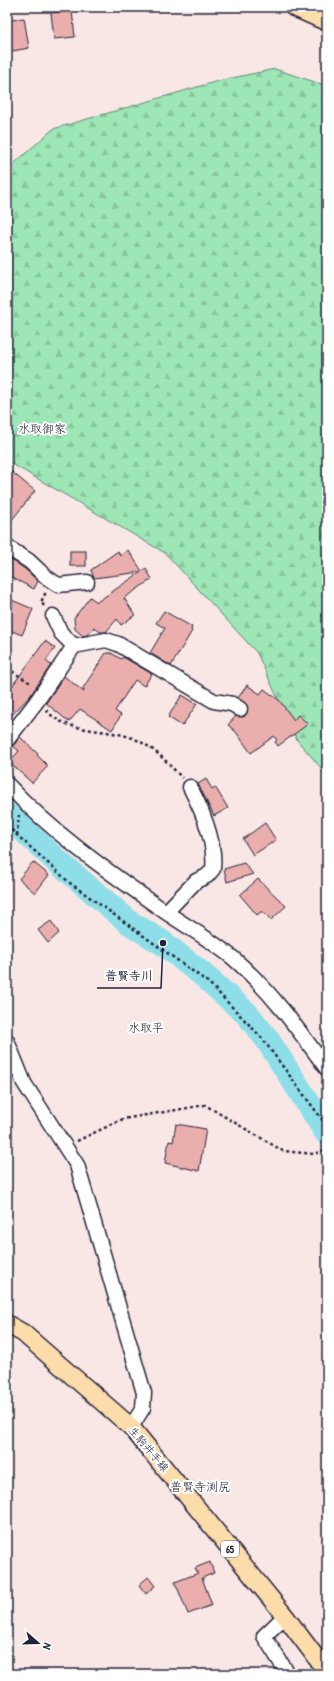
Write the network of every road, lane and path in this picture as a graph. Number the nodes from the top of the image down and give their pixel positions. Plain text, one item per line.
1 (293, 7) edge
2 (327, 22) edge
3 (7, 547) edge
4 (51, 580) junction
5 (87, 582) dead end
6 (53, 616) joint
7 (74, 646) junction
8 (7, 668) edge
9 (37, 701) junction
10 (240, 709) dead end
11 (7, 740) edge
12 (7, 784) edge
13 (190, 787) joint
14 (7, 826) edge
15 (166, 912) junction
16 (7, 1041) edge
17 (327, 1069) edge
18 (327, 1126) edge
19 (65, 1146) junction
20 (327, 1149) edge
21 (7, 1324) edge
22 (131, 1427) junction
23 (285, 1616) junction
24 (327, 1672) edge
25 (288, 1674) edge

1 - 2 main road
3 - 4 street
4 - 5 street
4 - 6 path
6 - 7 street
7 - 9 street
7 - 10 street
8 - 9 path
9 - 11 street
9 - 13 path
12 - 15 street
13 - 15 street
14 - 18 path
15 - 17 street
16 - 19 street
19 - 20 path
19 - 22 street
21 - 22 main road, 生駒井手線 / 65
22 - 23 main road, 生駒井手線 / 65
23 - 24 main road, 生駒井手線 / 65
23 - 25 street

